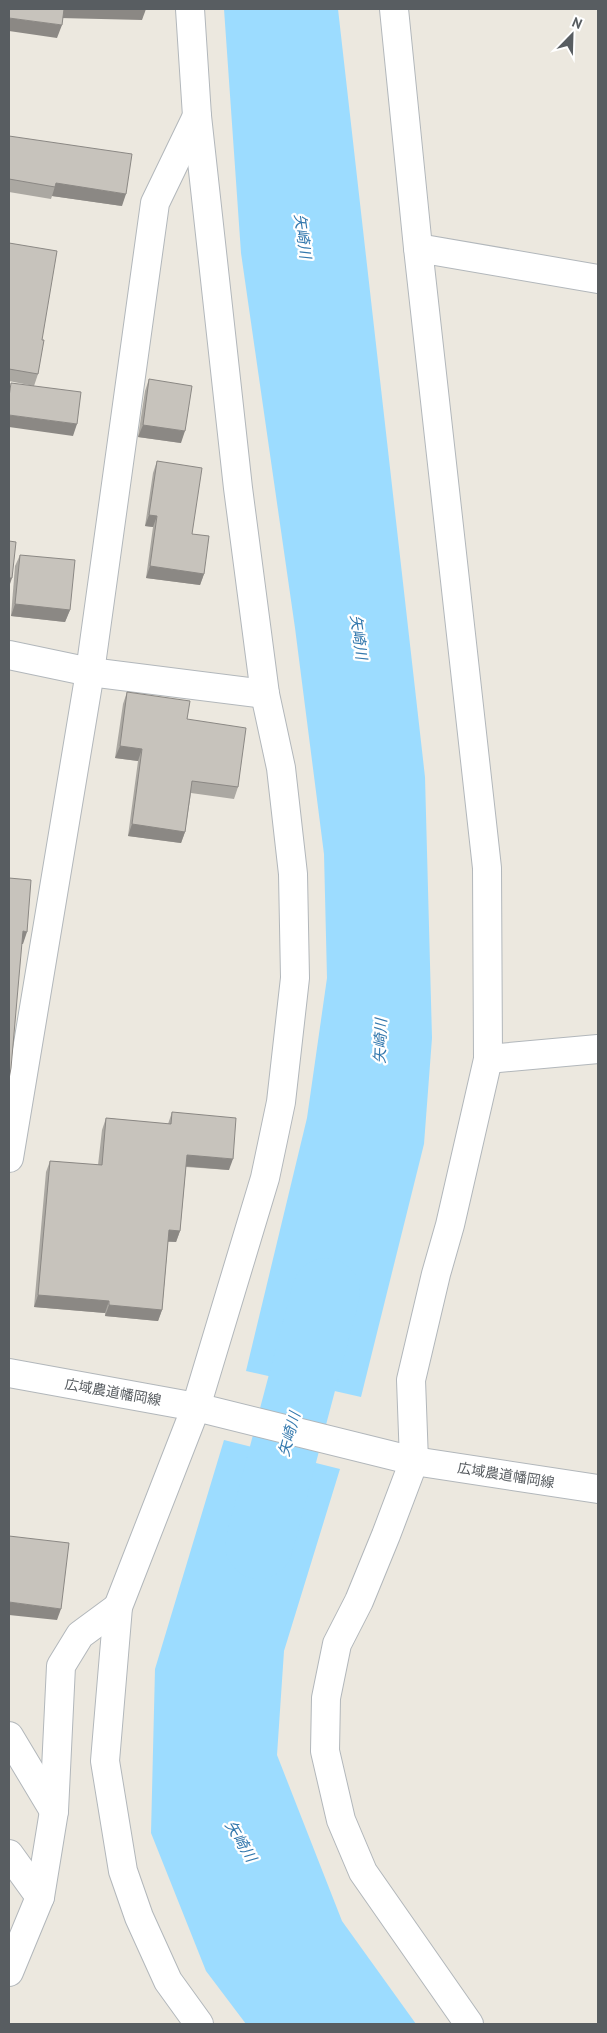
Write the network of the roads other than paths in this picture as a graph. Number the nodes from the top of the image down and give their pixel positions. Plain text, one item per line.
1 (190, 9) edge
2 (394, 9) edge
3 (197, 116) junction
4 (418, 248) junction
5 (598, 279) edge
6 (9, 655) edge
7 (90, 672) junction
8 (266, 694) junction
9 (598, 1049) edge
10 (488, 1058) junction
11 (9, 1158) edge
12 (9, 1373) edge
13 (207, 1410) junction
14 (414, 1461) junction
15 (598, 1489) edge
16 (118, 1607) junction
17 (9, 1736) edge
18 (54, 1811) junction
19 (9, 1854) edge
20 (40, 1897) junction
21 (9, 1972) edge
22 (198, 2024) edge
23 (469, 2024) edge

1 - 3 street
2 - 4 street
3 - 7 street
3 - 8 street
4 - 5 street
4 - 10 street
6 - 7 street
7 - 8 street
7 - 11 street
8 - 13 street
9 - 10 street
10 - 14 street
12 - 13 street, 広域農道幡岡線
13 - 14 street, 広域農道幡岡線
13 - 16 street
14 - 15 street, 広域農道幡岡線
14 - 23 street
16 - 18 street
16 - 22 street
17 - 18 street
18 - 20 street
19 - 20 street
20 - 21 street

